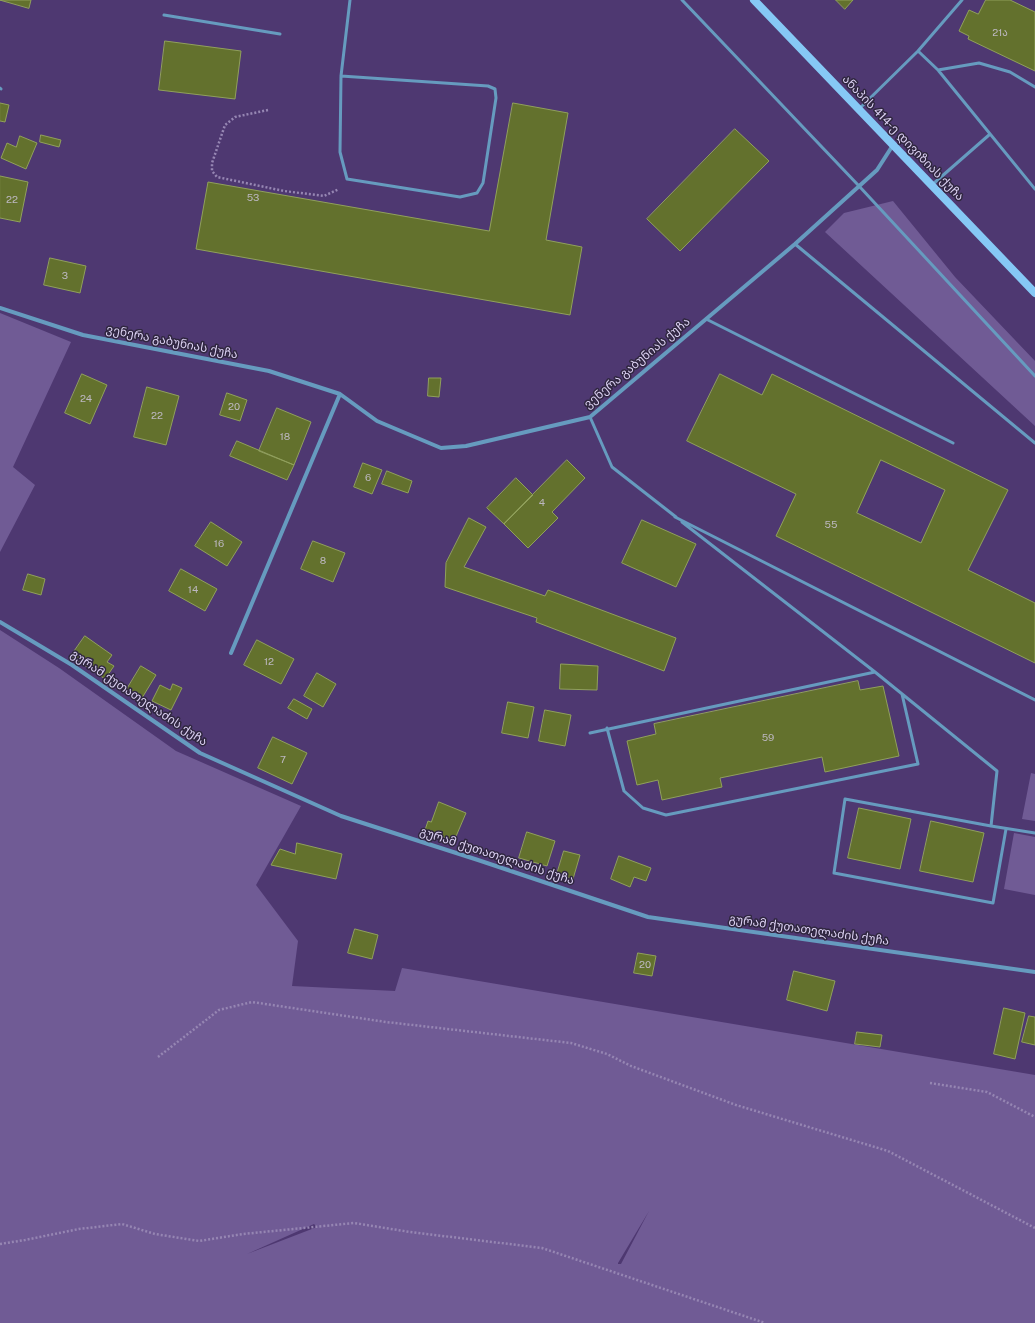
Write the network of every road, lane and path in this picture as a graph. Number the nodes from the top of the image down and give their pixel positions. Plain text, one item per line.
1 (350, 0) edge
2 (682, 0) edge
3 (754, 0) edge
4 (962, 0) edge
5 (164, 15) dead end
6 (280, 34) dead end
7 (918, 51) junction
8 (938, 70) junction
9 (341, 76) junction
10 (1035, 87) edge
11 (859, 109) junction
12 (268, 110) dead end
13 (989, 134) junction
14 (893, 144) junction
15 (347, 179) junction
16 (859, 186) junction
17 (932, 186) junction
18 (1035, 189) edge
19 (795, 244) junction
20 (1035, 292) edge
21 (0, 308) edge
22 (706, 319) junction
23 (1035, 376) edge
24 (340, 394) junction
25 (590, 417) junction
26 (953, 443) dead end
27 (1035, 443) edge
28 (675, 517) junction
29 (0, 622) edge
30 (231, 653) dead end
31 (875, 672) junction
32 (902, 694) junction
33 (1035, 700) edge
34 (607, 728) junction
35 (590, 733) dead end
36 (991, 826) junction
37 (1006, 828) junction
38 (1035, 833) edge
39 (1035, 972) edge
40 (158, 1057) dead end
41 (930, 1084) dead end
42 (1035, 1117) edge
43 (1035, 1228) edge
44 (0, 1244) edge
45 (765, 1323) edge

1 - 9 lane
2 - 16 lane
3 - 11 main road, ანაპის 414-ე დივიზიას ქუჩა
4 - 7 lane
5 - 6 lane
7 - 8 lane
7 - 11 lane
8 - 10 lane
8 - 13 lane
9 - 15 lane
9 - 15 lane
11 - 14 main road, ანაპის 414-ე დივიზიას ქუჩა
12 - 15 path
13 - 17 lane
13 - 18 lane
14 - 16 street, ვენერა გაბუნიას ქუჩა
14 - 17 main road, ანაპის 414-ე დივიზიას ქუჩა
16 - 19 street, ვენერა გაბუნიას ქუჩა
16 - 23 lane
17 - 20 main road, ანაპის 414-ე დივიზიას ქუჩა
19 - 22 street, ვენერა გაბუნიას ქუჩა
19 - 27 lane
21 - 24 street, ვენერა გაბუნიას ქუჩა
22 - 25 street, ვენერა გაბუნიას ქუჩა
22 - 26 lane
24 - 25 street, ვენერა გაბუნიას ქუჩა
24 - 30 street
25 - 28 lane
28 - 31 lane
28 - 33 lane
29 - 39 street, გურამ ქუთათელაძის ქუჩა
31 - 32 lane
31 - 34 lane
32 - 34 lane
32 - 36 lane
34 - 35 lane
36 - 37 lane
36 - 37 lane
37 - 38 lane
40 - 43 path
41 - 42 path
44 - 45 path

